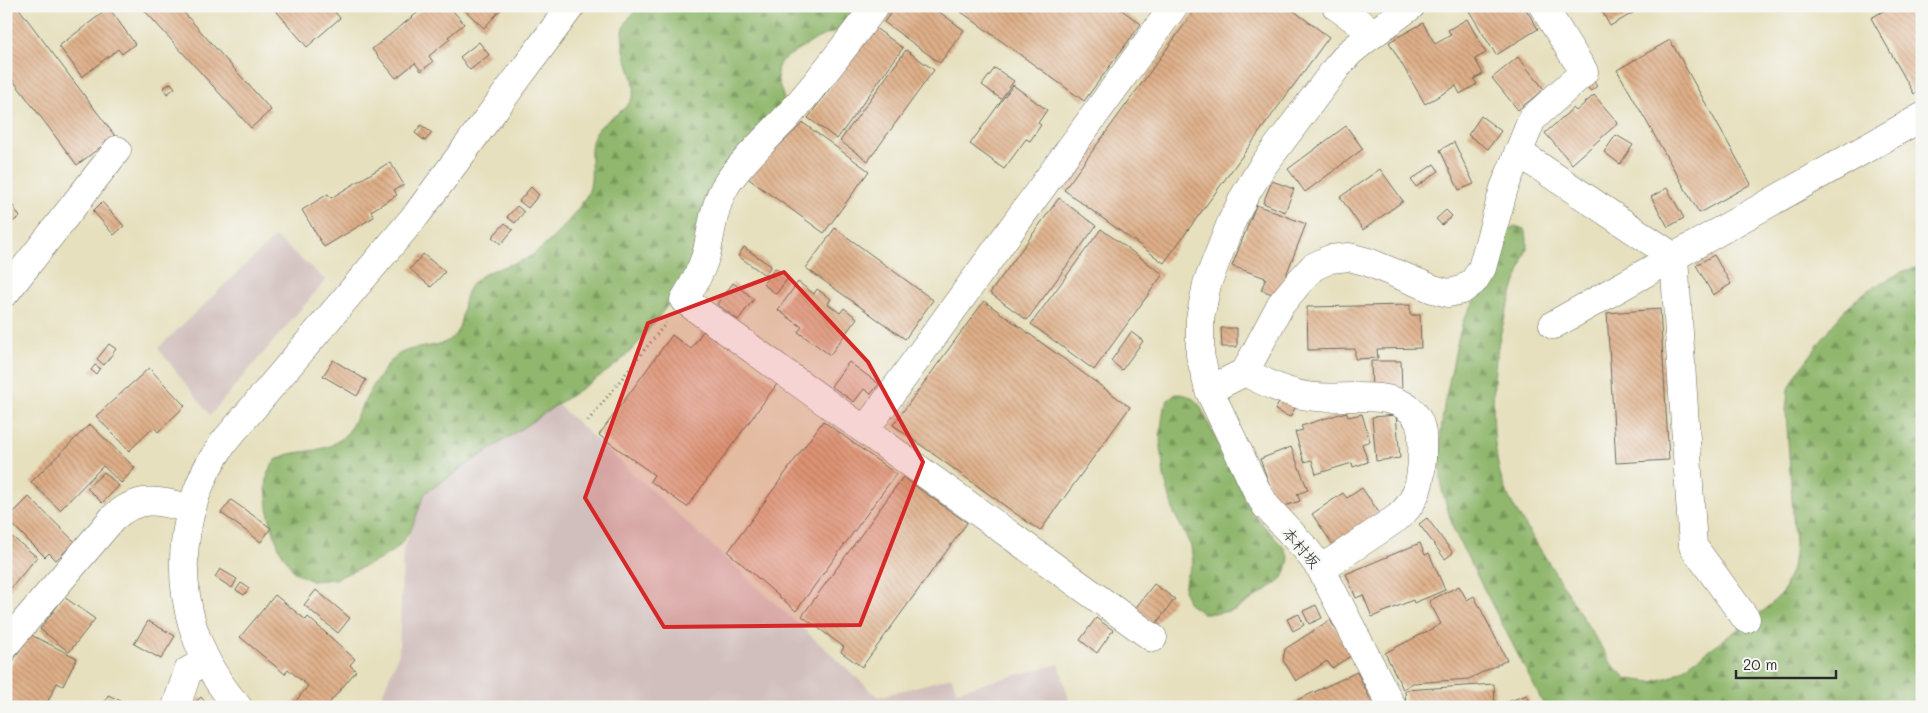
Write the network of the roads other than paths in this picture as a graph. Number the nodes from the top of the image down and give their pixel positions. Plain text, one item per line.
1 (571, 6) edge
2 (875, 6) edge
3 (1174, 6) edge
4 (1336, 6) edge
5 (1411, 6) edge
6 (1543, 6) edge
7 (1374, 33) junction
8 (1922, 117) edge
9 (117, 150) dead end
10 (1518, 152) junction
11 (1674, 257) junction
12 (6, 292) edge
13 (1553, 325) dead end
14 (1245, 372) junction
15 (1209, 390) junction
16 (865, 430) junction
17 (191, 510) junction
18 (1321, 569) junction
19 (1746, 619) dead end
20 (1153, 638) dead end
21 (6, 644) edge
22 (206, 661) junction
23 (176, 707) edge
24 (238, 707) edge
25 (1392, 707) edge

1 - 17 street
2 - 16 street
3 - 16 street
4 - 7 street
5 - 7 street, 本村坂
6 - 10 street
7 - 15 street, 本村坂
8 - 11 street
9 - 12 street
10 - 11 street
10 - 14 street
11 - 13 street
11 - 19 street
14 - 15 street
14 - 18 street
15 - 18 street, 本村坂
16 - 20 street
17 - 21 street
17 - 22 street
18 - 25 street, 本村坂
22 - 23 street
22 - 24 street

